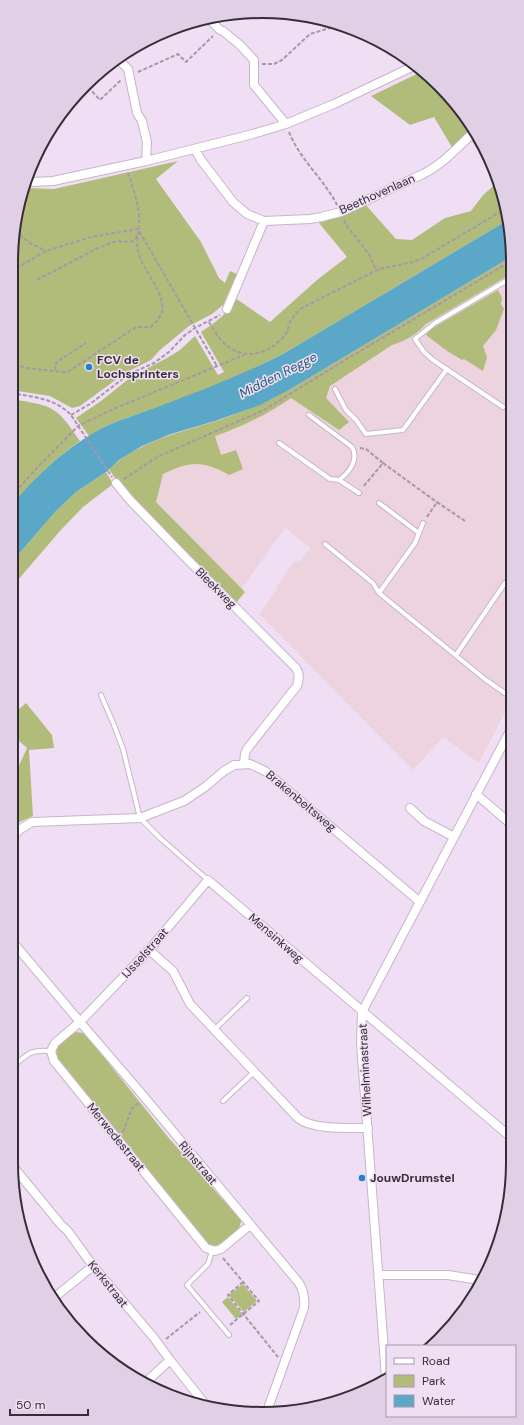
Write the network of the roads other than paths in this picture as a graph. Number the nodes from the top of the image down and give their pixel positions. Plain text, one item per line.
1 (213, 23) edge
2 (121, 62) edge
3 (411, 68) edge
4 (286, 124) junction
5 (470, 135) edge
6 (195, 149) junction
7 (146, 161) junction
8 (32, 182) edge
9 (264, 221) junction
10 (506, 281) edge
11 (227, 309) road end
12 (447, 369) junction
13 (334, 389) dead end
14 (503, 407) dead end
15 (309, 415) dead end
16 (279, 443) dead end
17 (340, 480) junction
18 (116, 484) road end
19 (359, 493) road end
20 (379, 503) dead end
21 (423, 523) road end
22 (419, 533) junction
23 (325, 544) dead end
24 (505, 583) dead end
25 (379, 593) junction
26 (456, 655) junction
27 (506, 694) edge
28 (101, 695) dead end
29 (506, 738) edge
30 (244, 764) junction
31 (476, 794) junction
32 (410, 808) dead end
33 (140, 818) junction
34 (506, 820) edge
35 (18, 831) edge
36 (454, 837) junction
37 (208, 880) junction
38 (420, 902) junction
39 (18, 948) edge
40 (150, 950) junction
41 (246, 998) dead end
42 (362, 1012) junction
43 (80, 1022) junction
44 (214, 1030) junction
45 (51, 1051) junction
46 (18, 1062) edge
47 (254, 1072) junction
48 (223, 1102) dead end
49 (368, 1128) junction
50 (506, 1133) edge
51 (19, 1178) edge
52 (250, 1225) junction
53 (215, 1251) junction
54 (93, 1266) junction
55 (379, 1275) junction
56 (476, 1280) edge
57 (57, 1295) edge
58 (229, 1335) dead end
59 (170, 1360) junction
60 (386, 1373) edge
61 (149, 1379) edge
62 (201, 1399) edge
63 (269, 1407) edge

1 - 4 street
2 - 7 street
3 - 4 street
4 - 6 street
5 - 9 street, Beethovenlaan
6 - 7 street
6 - 9 street, Beethovenlaan
7 - 8 street
9 - 11 street
10 - 12 lane
12 - 13 lane
12 - 14 lane
15 - 17 lane
16 - 17 lane
17 - 19 lane
18 - 30 street, Bleekweg
20 - 22 lane
21 - 22 lane
22 - 25 lane
23 - 25 lane
24 - 26 lane
25 - 26 lane
26 - 27 lane
28 - 33 lane
29 - 31 street, Wilhelminastraat
30 - 33 street
30 - 38 street, Brakenbeltsweg
31 - 34 street
31 - 36 street, Wilhelminastraat
32 - 36 street
33 - 35 street
33 - 37 lane, Mensinkweg
36 - 38 street, Wilhelminastraat
37 - 40 street, IJsselstraat
37 - 42 street, Mensinkweg
38 - 42 street, Wilhelminastraat
39 - 43 street, Rijnstraat
40 - 43 street, IJsselstraat
40 - 44 street
41 - 44 lane
42 - 49 street, Wilhelminastraat
42 - 50 street, Mensinkweg
43 - 45 street
43 - 52 street, Rijnstraat
44 - 47 street
45 - 46 lane
45 - 53 street, Merwedestraat
47 - 48 lane
47 - 49 street
49 - 55 street, Wilhelminastraat
51 - 54 street, Kerkstraat
52 - 53 street
52 - 63 street, Rijnstraat
53 - 58 lane
54 - 57 street
54 - 59 street, Kerkstraat
55 - 56 street
55 - 60 street, Wilhelminastraat
59 - 61 street
59 - 62 street, Kerkstraat

